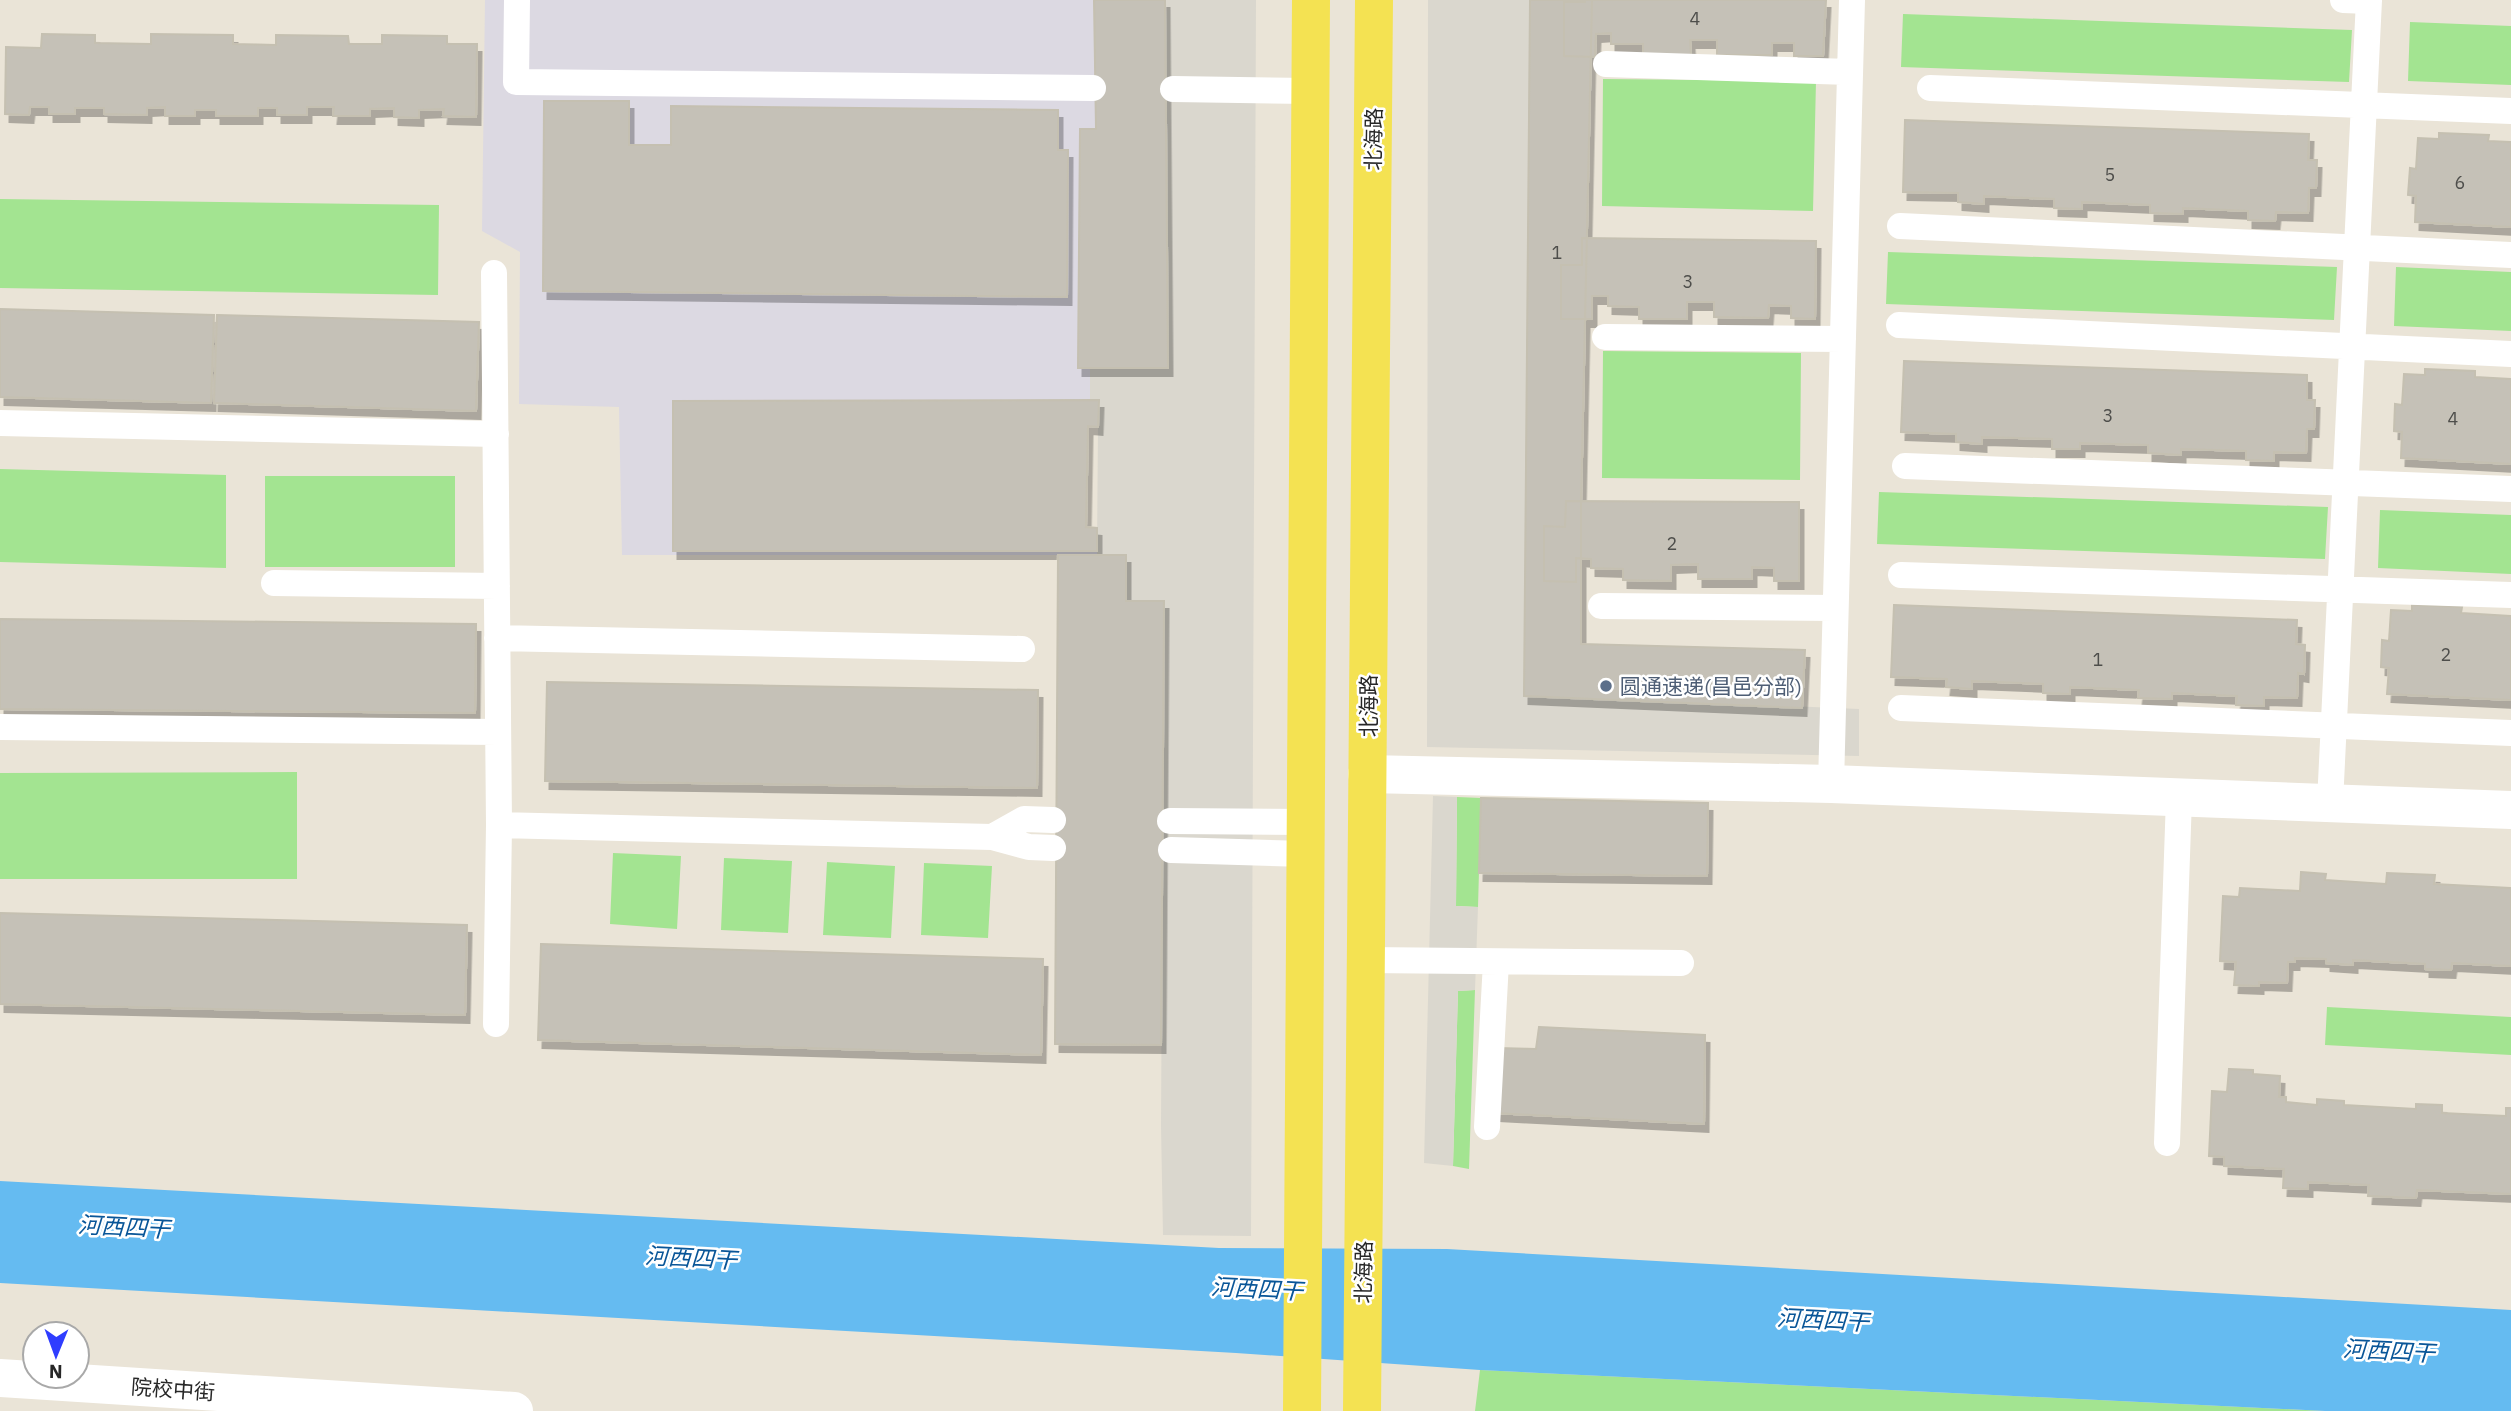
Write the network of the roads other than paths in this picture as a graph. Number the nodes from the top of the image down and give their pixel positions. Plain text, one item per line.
1 (517, 0) edge
2 (1311, 0) edge
3 (1374, 0) edge
4 (1852, 0) edge
5 (2343, 0) edge
6 (2369, 0) edge
7 (1606, 64) dead end
8 (1850, 72) junction
9 (1093, 88) dead end
10 (1930, 88) dead end
11 (1173, 89) dead end
12 (1310, 91) junction
13 (2363, 103) junction
14 (2511, 111) edge
15 (1900, 226) dead end
16 (2357, 247) junction
17 (2511, 255) edge
18 (494, 273) dead end
19 (1899, 325) dead end
20 (1605, 337) dead end
21 (1843, 340) junction
22 (2352, 346) junction
23 (2511, 354) edge
24 (0, 423) edge
25 (496, 434) junction
26 (1905, 466) dead end
27 (2345, 483) junction
28 (2511, 489) edge
29 (1901, 575) dead end
30 (274, 583) dead end
31 (497, 586) junction
32 (2340, 589) junction
33 (2511, 594) edge
34 (1601, 606) dead end
35 (1835, 608) junction
36 (497, 638) junction
37 (1307, 648) junction
38 (1022, 649) dead end
39 (1368, 649) junction
40 (1901, 708) dead end
41 (2333, 726) junction
42 (0, 727) edge
43 (498, 733) junction
44 (2511, 733) edge
45 (1367, 774) junction
46 (1831, 784) junction
47 (2179, 798) junction
48 (2330, 803) junction
49 (2511, 810) edge
50 (1053, 820) dead end
51 (1170, 821) dead end
52 (499, 825) junction
53 (992, 837) junction
54 (1306, 838) junction
55 (1053, 848) dead end
56 (1171, 850) dead end
57 (1366, 960) junction
58 (1496, 962) junction
59 (1681, 963) dead end
60 (496, 1024) dead end
61 (1487, 1127) dead end
62 (2167, 1143) dead end
63 (0, 1378) edge
64 (1362, 1397) edge
65 (514, 1411) edge
66 (1302, 1411) edge

1 - 9 lane
2 - 12 main road
3 - 39 main road, 北海路
4 - 8 lane
5 - 6 lane
6 - 13 lane
7 - 8 lane
8 - 21 lane
10 - 13 lane
11 - 12 lane
12 - 37 main road
13 - 14 lane
13 - 16 lane
15 - 16 lane
16 - 17 lane
16 - 22 lane
18 - 25 lane
19 - 22 lane
20 - 21 lane
21 - 35 lane
22 - 23 lane
22 - 27 lane
24 - 25 lane
25 - 31 lane
26 - 27 lane
27 - 28 lane
27 - 32 lane
29 - 32 lane
30 - 31 lane
31 - 36 lane
32 - 33 lane
32 - 41 lane
34 - 35 lane
35 - 46 lane
36 - 38 lane
36 - 43 lane
37 - 39 main road
37 - 54 main road
39 - 45 main road, 北海路
40 - 41 lane
41 - 44 lane
41 - 48 lane
42 - 43 lane
43 - 52 lane
45 - 46 street
45 - 57 main road, 北海路
46 - 47 street
47 - 48 street
47 - 62 lane
48 - 49 street
50 - 53 lane
51 - 54 lane
52 - 53 lane
52 - 60 lane
53 - 55 lane
54 - 56 lane
54 - 66 main road
57 - 58 lane
57 - 64 main road, 北海路
58 - 59 lane
58 - 61 lane
63 - 65 street, 院校中街

